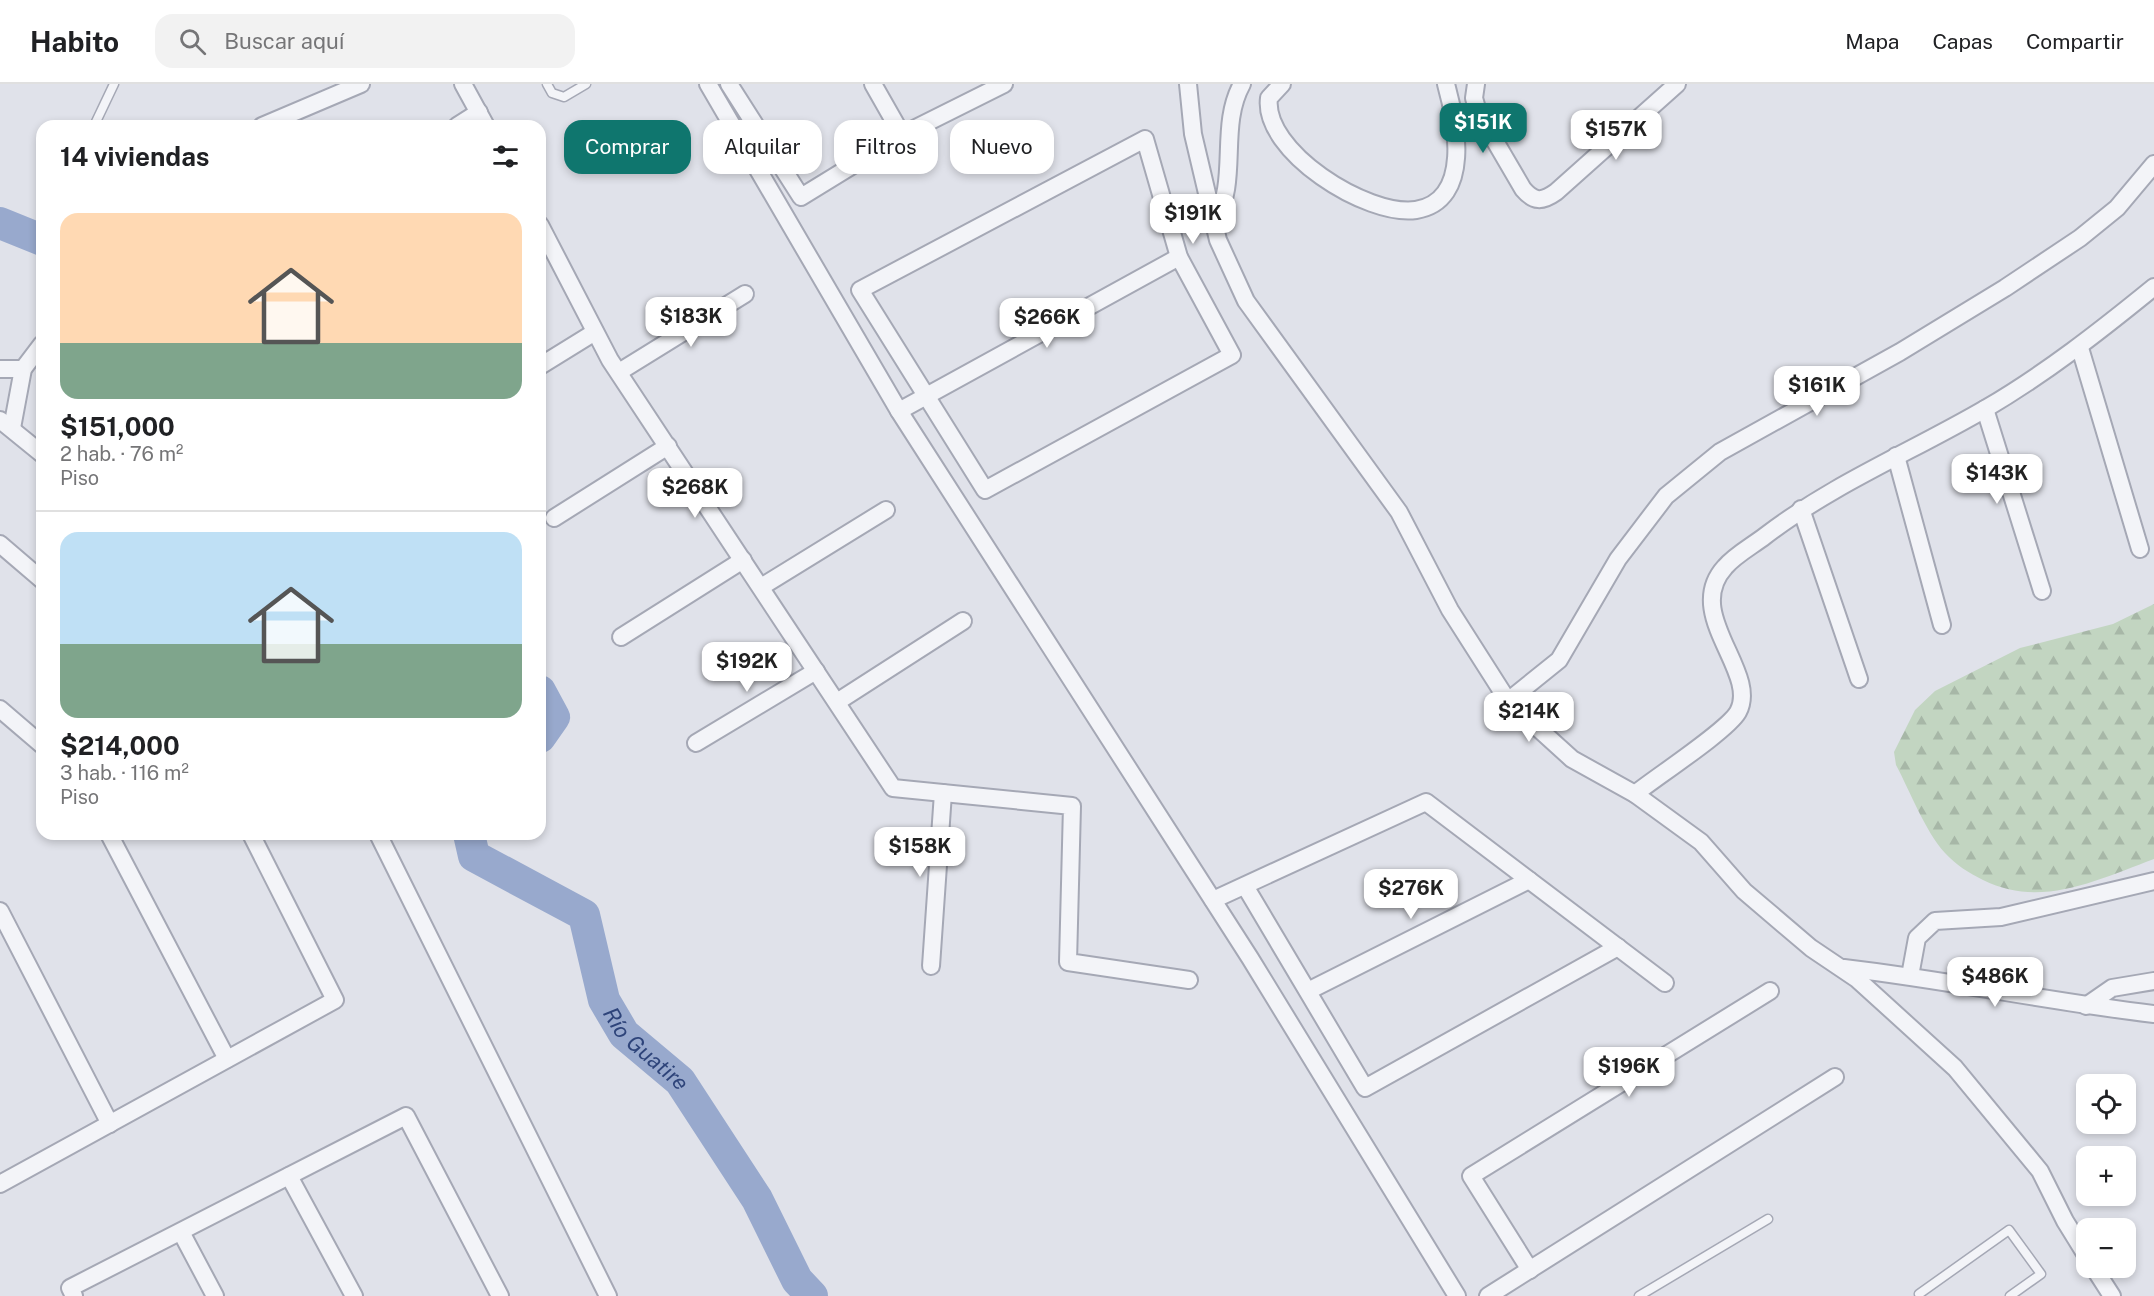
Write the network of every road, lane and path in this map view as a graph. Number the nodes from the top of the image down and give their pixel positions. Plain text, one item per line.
1 (114, 84) edge
2 (361, 84) edge
3 (463, 84) edge
4 (547, 84) edge
5 (586, 84) edge
6 (708, 84) edge
7 (729, 84) edge
8 (873, 84) edge
9 (1004, 84) edge
10 (1188, 84) edge
11 (1242, 84) edge
12 (1282, 84) edge
13 (1446, 84) edge
14 (1476, 84) edge
15 (1677, 84) edge
16 (335, 89) edge
17 (483, 119) edge
18 (97, 120) edge
19 (274, 120) edge
20 (893, 120) edge
21 (932, 120) edge
22 (2154, 164) edge
23 (838, 174) edge
24 (1214, 224) junction
25 (546, 237) edge
26 (1179, 257) junction
27 (2154, 287) edge
28 (745, 294) dead end
29 (595, 332) junction
30 (2080, 348) junction
31 (36, 352) edge
32 (546, 362) edge
33 (0, 369) edge
34 (23, 369) junction
35 (619, 372) junction
36 (927, 395) junction
37 (1985, 409) junction
38 (899, 411) junction
39 (6, 424) edge
40 (668, 446) junction
41 (36, 449) edge
42 (1896, 456) junction
43 (1800, 509) junction
44 (886, 510) dead end
45 (554, 518) dead end
46 (0, 544) edge
47 (2140, 549) dead end
48 (743, 560) junction
49 (36, 575) edge
50 (761, 587) junction
51 (2042, 591) dead end
52 (963, 621) dead end
53 (1942, 625) dead end
54 (621, 638) dead end
55 (816, 671) junction
56 (1859, 679) dead end
57 (1509, 701) junction
58 (837, 702) junction
59 (0, 710) edge
60 (36, 740) edge
61 (696, 743) dead end
62 (943, 793) junction
63 (1635, 794) junction
64 (112, 840) edge
65 (254, 840) edge
66 (381, 840) edge
67 (1529, 880) junction
68 (2154, 881) edge
69 (1245, 886) junction
70 (1213, 900) junction
71 (0, 910) edge
72 (1618, 947) junction
73 (931, 966) dead end
74 (1840, 968) junction
75 (1910, 975) junction
76 (1189, 980) dead end
77 (2154, 981) edge
78 (1665, 983) dead end
79 (1308, 991) junction
80 (1770, 991) dead end
81 (2086, 1006) junction
82 (2154, 1014) edge
83 (227, 1059) junction
84 (1835, 1077) dead end
85 (110, 1124) junction
86 (289, 1176) junction
87 (0, 1184) edge
88 (1768, 1219) dead end
89 (181, 1232) junction
90 (2076, 1239) edge
91 (1530, 1270) junction
92 (2100, 1278) edge
93 (1918, 1294) dead end
94 (74, 1296) edge
95 (215, 1296) edge
96 (354, 1296) edge
97 (500, 1296) edge
98 (608, 1296) edge
99 (1457, 1296) edge
100 (1488, 1296) edge
101 (1639, 1296) edge
102 (2010, 1296) edge
103 (2112, 1296) edge

1 - 18 lane
2 - 16 street
3 - 17 street
4 - 5 lane
6 - 38 street
7 - 23 street
8 - 20 street
9 - 21 street
10 - 24 street
11 - 24 street
12 - 13 street
14 - 15 street
16 - 19 street
22 - 57 street
24 - 57 street
25 - 29 street
26 - 36 street
26 - 36 street
26 - 36 street
27 - 30 street
28 - 35 street
29 - 32 street
29 - 35 street
30 - 37 street
30 - 47 street
31 - 34 street
33 - 34 street
34 - 39 street
35 - 40 street
36 - 38 street
37 - 42 street
37 - 51 street
38 - 70 street
39 - 41 street
40 - 45 street
40 - 48 street
42 - 43 street
42 - 53 street
43 - 56 street
43 - 63 street
44 - 50 street
46 - 49 street
48 - 50 street
48 - 54 street
50 - 55 street
52 - 58 street
55 - 58 street
55 - 61 street
57 - 63 street
58 - 62 street
59 - 60 street
62 - 73 street
62 - 76 street
63 - 74 street
64 - 83 street
65 - 83 street
66 - 98 street
67 - 69 street
67 - 72 street
67 - 79 street
68 - 75 street
69 - 70 street
69 - 79 street
70 - 99 street
71 - 85 street
72 - 78 street
72 - 79 street
74 - 75 street
74 - 90 street
75 - 81 street
77 - 81 street
80 - 91 street
81 - 82 street
83 - 85 street
84 - 91 street
85 - 87 street
86 - 89 street
86 - 96 street
86 - 97 street
88 - 101 lane
89 - 94 street
89 - 95 street
91 - 100 street
92 - 103 street
93 - 102 lane

